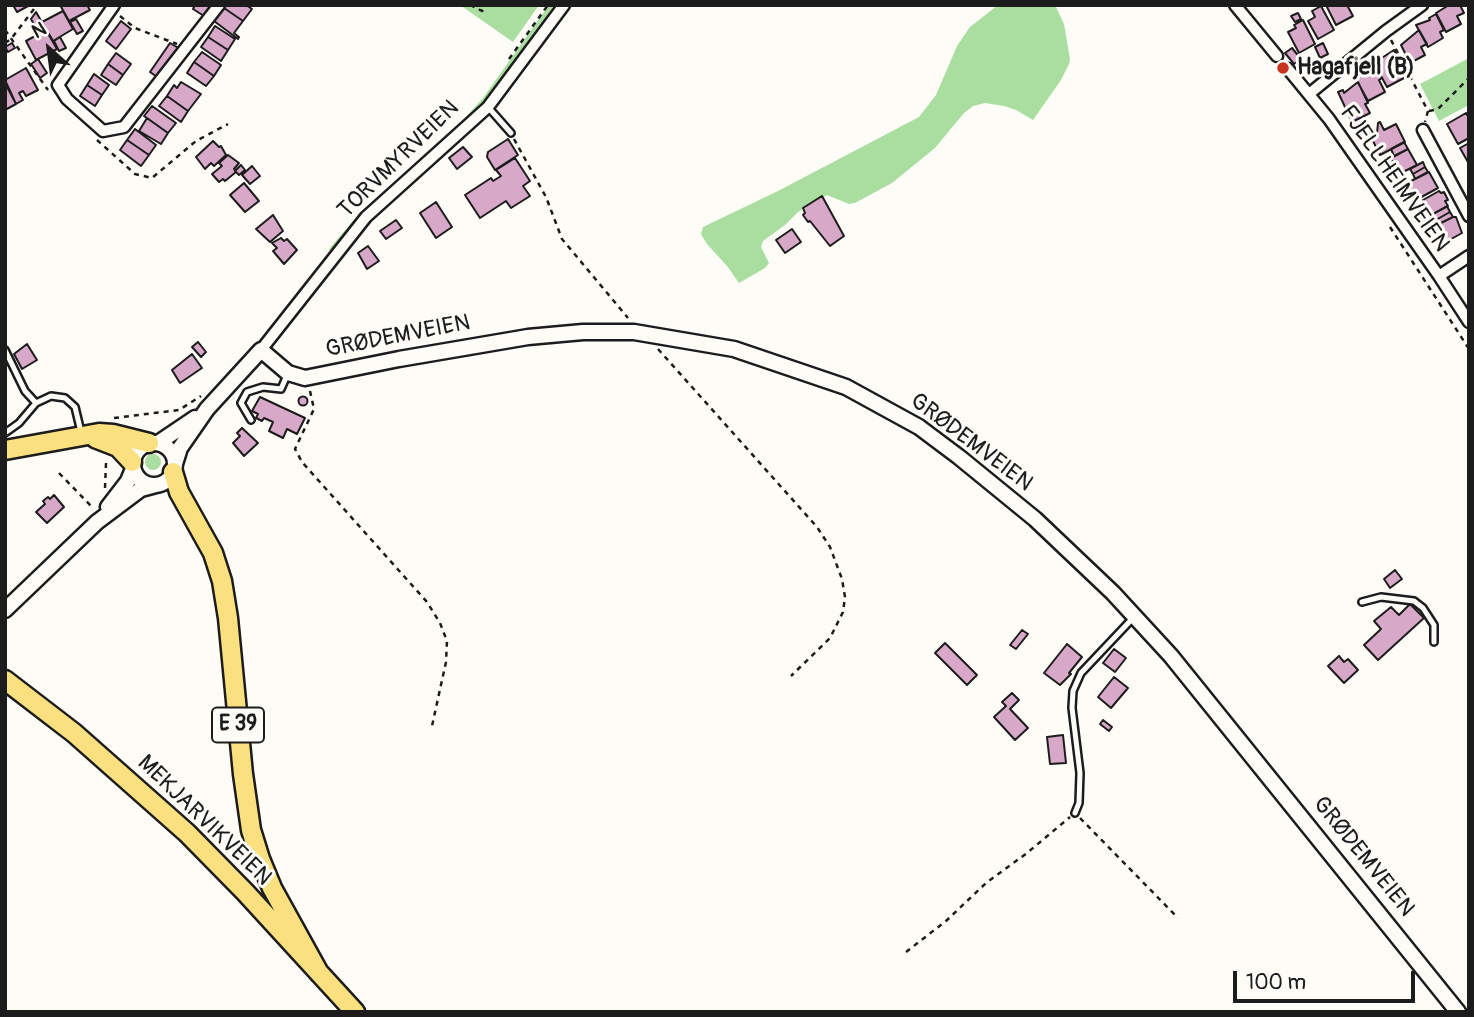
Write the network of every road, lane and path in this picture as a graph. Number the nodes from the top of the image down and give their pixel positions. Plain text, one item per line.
1 (37, 5) edge
2 (99, 5) edge
3 (114, 5) edge
4 (219, 5) edge
5 (470, 5) edge
6 (486, 5) edge
7 (564, 5) edge
8 (1235, 5) edge
9 (1422, 5) edge
10 (107, 14) junction
11 (5, 30) edge
12 (1386, 31) junction
13 (11, 40) junction
14 (5, 43) edge
15 (186, 49) junction
16 (1277, 56) joint
17 (1288, 69) joint
18 (1469, 78) edge
19 (58, 85) junction
20 (1309, 94) junction
21 (488, 107) junction
22 (1428, 111) junction
23 (228, 124) dead end
24 (1423, 130) joint
25 (511, 133) joint
26 (96, 140) dead end
27 (1469, 216) edge
28 (1469, 256) edge
29 (1439, 275) junction
30 (1469, 322) edge
31 (639, 333) junction
32 (5, 350) edge
33 (261, 350) junction
34 (288, 373) junction
35 (305, 378) junction
36 (205, 402) junction
37 (36, 403) junction
38 (136, 421) dead end
39 (251, 421) dead end
40 (5, 433) edge
41 (81, 435) junction
42 (153, 443) junction
43 (5, 450) edge
44 (113, 454) dead end
45 (133, 466) junction
46 (174, 468) junction
47 (60, 472) dead end
48 (156, 485) junction
49 (105, 495) dead end
50 (100, 502) dead end
51 (94, 515) junction
52 (1362, 602) dead end
53 (5, 610) edge
54 (1136, 616) junction
55 (1434, 642) dead end
56 (791, 676) dead end
57 (5, 680) edge
58 (432, 726) dead end
59 (1075, 813) junction
60 (1178, 918) dead end
61 (906, 951) dead end
62 (320, 973) junction
63 (1458, 1010) edge
64 (355, 1012) edge

1 - 13 path
2 - 10 street
3 - 10 street
4 - 15 street
5 - 6 path
7 - 21 street, TORVMYRVEIEN
8 - 16 street
9 - 12 street
10 - 15 path
10 - 19 street
11 - 13 path
12 - 20 street
12 - 22 path
13 - 14 path
13 - 19 path
15 - 19 street
16 - 17 lane
17 - 20 street, FJELLHEIMVEIEN
18 - 22 path
20 - 29 street, FJELLHEIMVEIEN
21 - 25 lane
21 - 33 street, TORVMYRVEIEN
22 - 24 path
23 - 26 path
24 - 27 street
25 - 31 path
28 - 29 street
29 - 30 street, FJELLHEIMVEIEN
31 - 35 main road, GRØDEMVEIEN
31 - 54 main road, GRØDEMVEIEN
31 - 56 path
32 - 37 lane
33 - 34 main road, GRØDEMVEIEN
33 - 36 main road, TORVMYRVEIEN
34 - 35 main road, GRØDEMVEIEN
34 - 39 lane
35 - 58 path
36 - 38 path
36 - 42 main road, TORVMYRVEIEN
36 - 46 main road, TORVMYRVEIEN
37 - 40 lane
37 - 41 lane
41 - 42 highway
41 - 43 highway
41 - 45 highway
42 - 45 main road
42 - 46 main road
44 - 49 path
45 - 48 main road
45 - 51 main road
46 - 48 main road
46 - 62 highway, E 39
47 - 51 path
48 - 51 main road
50 - 51 path
51 - 53 main road
52 - 55 lane
54 - 59 lane
54 - 63 main road, GRØDEMVEIEN
57 - 62 highway, MEKJARVIKVEIEN / E 39
59 - 60 path
59 - 61 path
62 - 64 highway, MEKJARVIKVEIEN / E 39

